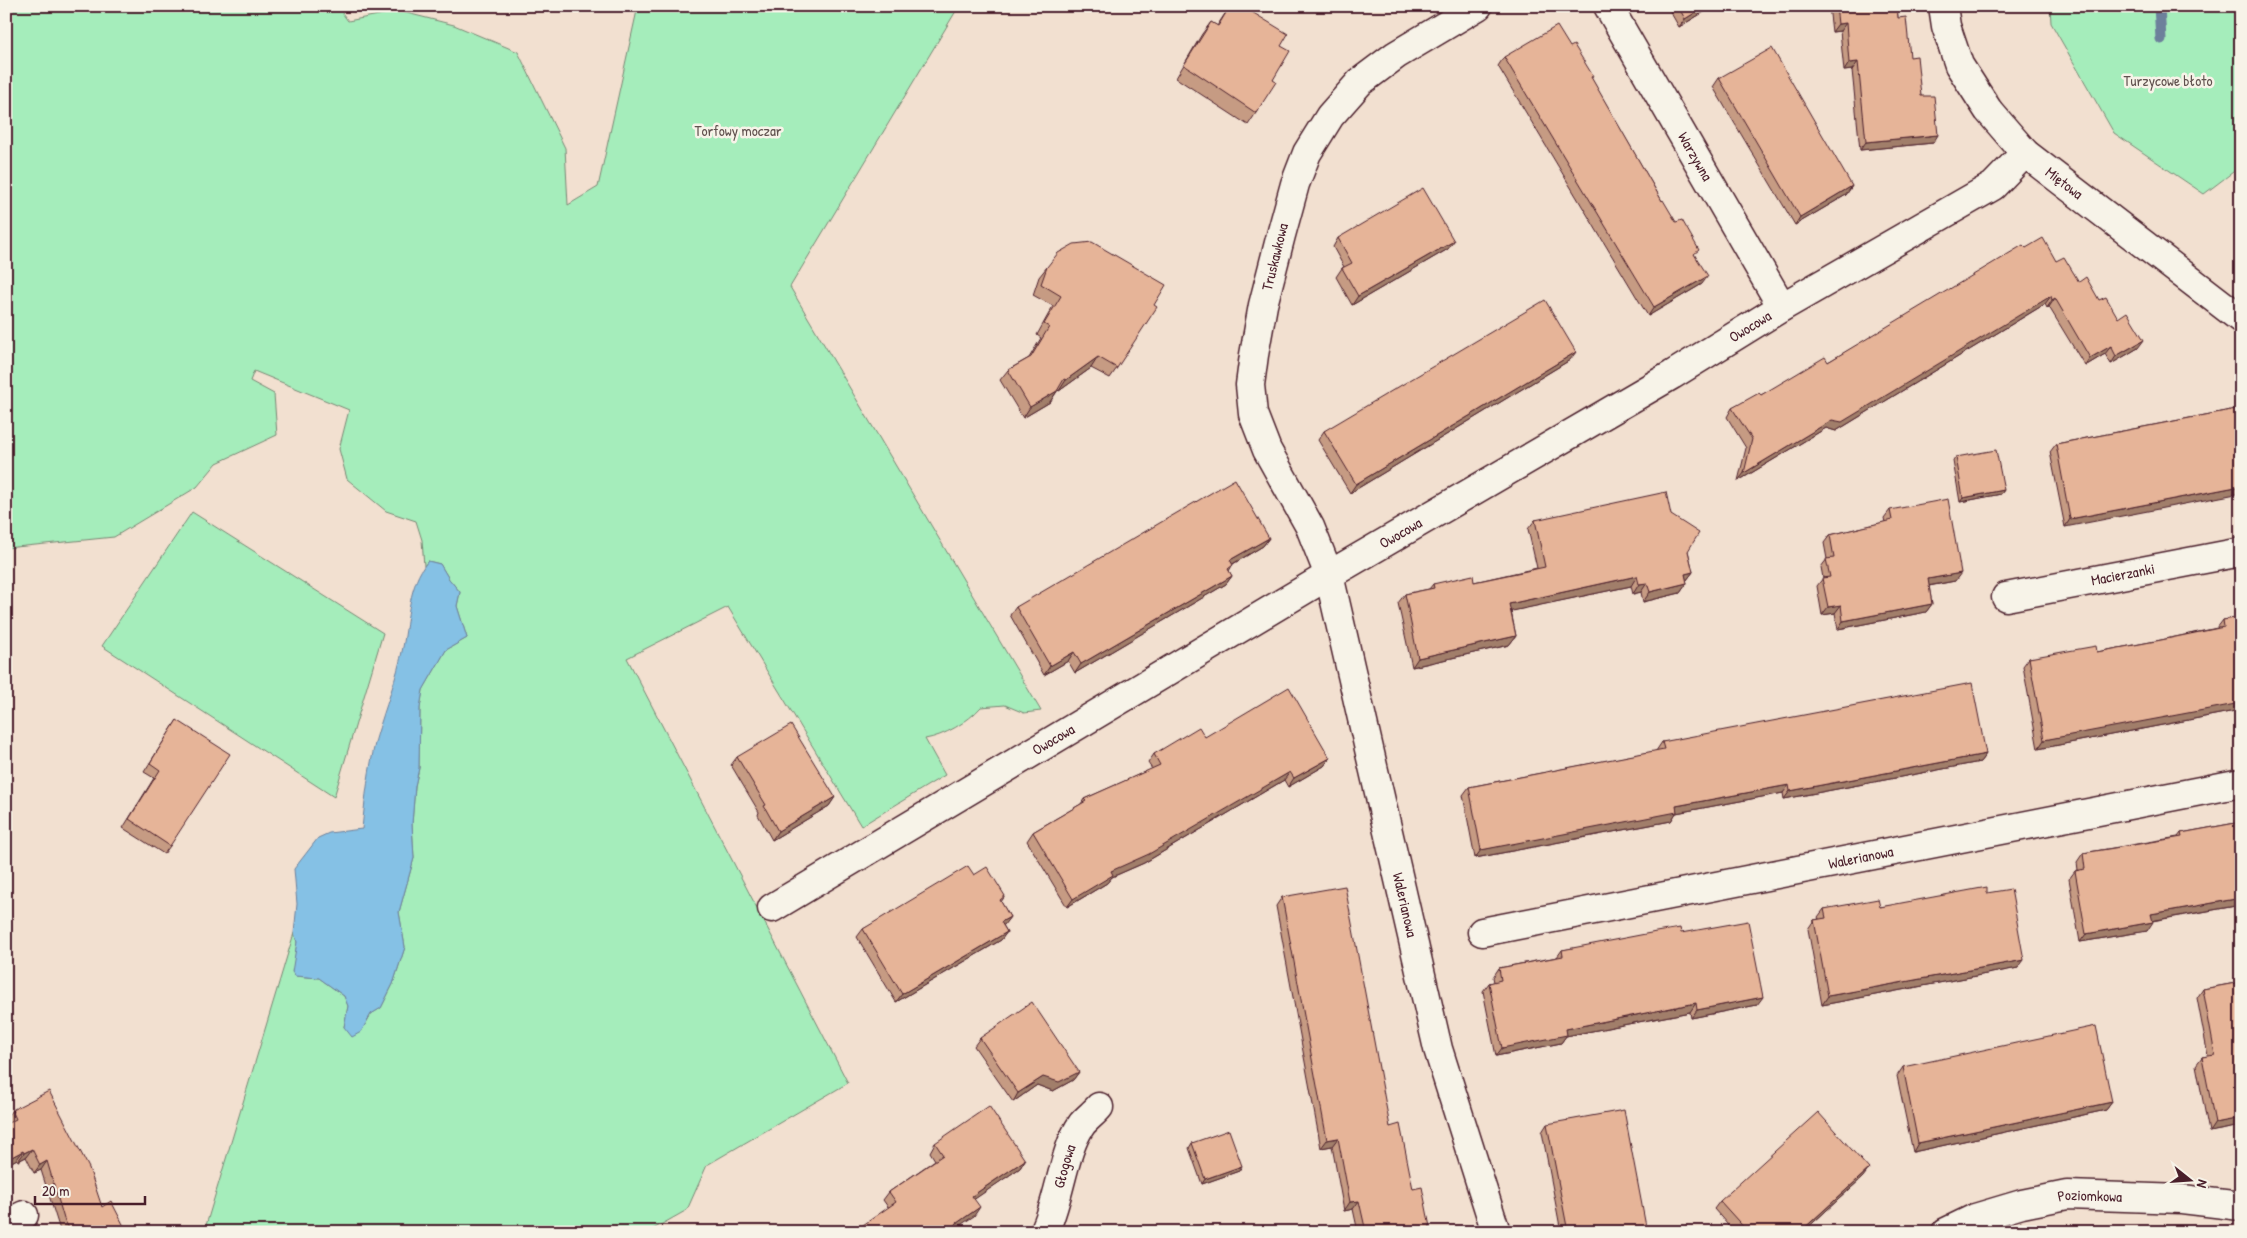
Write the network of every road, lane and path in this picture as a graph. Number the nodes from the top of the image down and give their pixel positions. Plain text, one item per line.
1 (1478, 6) edge
2 (1608, 6) edge
3 (1943, 6) edge
4 (2024, 153) junction
5 (1782, 307) junction
6 (2241, 318) edge
7 (2241, 552) edge
8 (1329, 575) junction
9 (2006, 597) dead end
10 (2241, 784) edge
11 (772, 908) dead end
12 (1482, 932) dead end
13 (1099, 1107) dead end
14 (2241, 1206) edge
15 (1044, 1232) edge
16 (1496, 1232) edge
17 (1946, 1232) edge

1 - 8 street, Truskawkowa
2 - 5 street, Warzywna
3 - 4 street, Miętowa
4 - 5 street, Owocowa
4 - 6 street, Miętowa
5 - 8 street, Owocowa
7 - 9 street, Macierzanki
8 - 11 street, Owocowa
8 - 16 street, Walerianowa
10 - 12 street, Walerianowa
13 - 15 street, Głogowa
14 - 17 street, Poziomkowa

